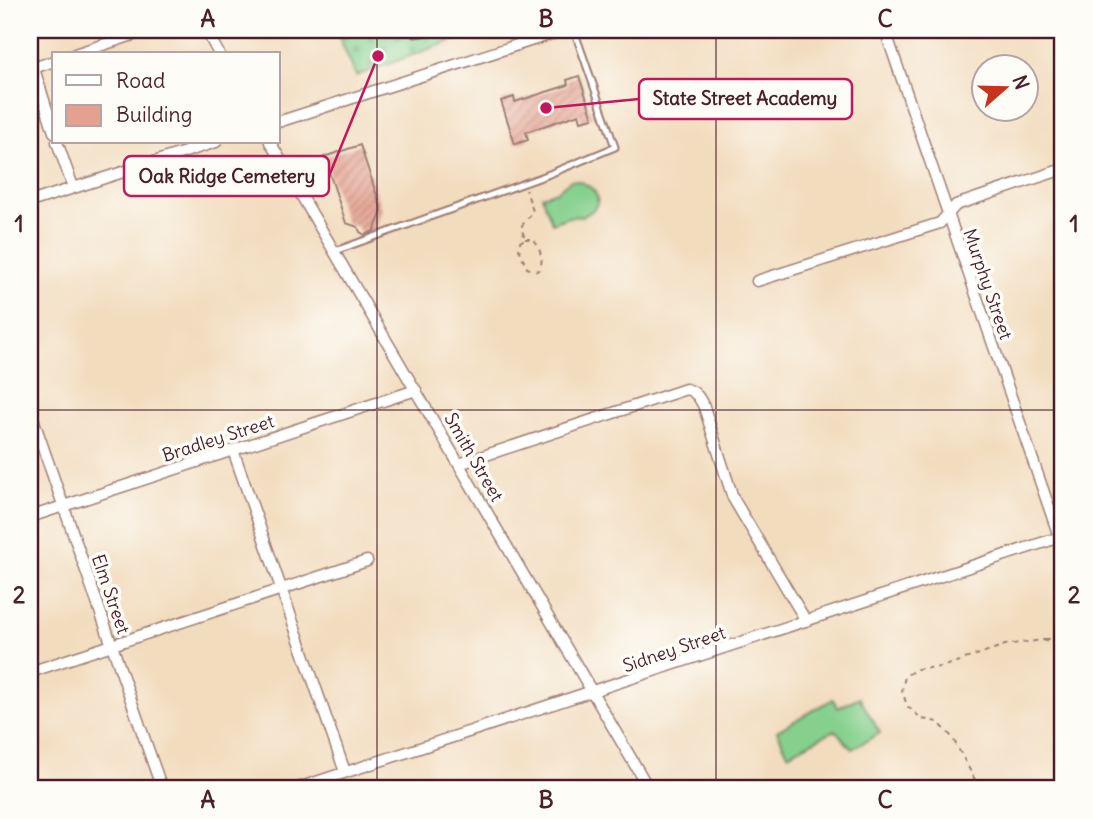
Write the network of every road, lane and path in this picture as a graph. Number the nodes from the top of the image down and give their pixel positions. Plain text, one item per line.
1 (148, 30) edge
2 (206, 30) edge
3 (410, 30) edge
4 (441, 30) edge
5 (564, 30) edge
6 (574, 30) edge
7 (886, 30) edge
8 (81, 52) edge
9 (218, 52) edge
10 (30, 56) edge
11 (52, 62) edge
12 (31, 69) edge
13 (280, 121) edge
14 (52, 127) edge
15 (58, 144) edge
16 (210, 144) edge
17 (271, 144) edge
18 (1063, 169) edge
19 (523, 183) junction
20 (73, 187) junction
21 (30, 202) edge
22 (947, 214) junction
23 (525, 239) junction
24 (335, 251) junction
25 (757, 281) dead end
26 (416, 390) junction
27 (30, 410) edge
28 (233, 450) junction
29 (459, 464) junction
30 (63, 506) junction
31 (30, 517) edge
32 (1061, 537) edge
33 (1063, 548) edge
34 (368, 561) dead end
35 (281, 591) junction
36 (806, 621) junction
37 (1063, 634) edge
38 (1043, 640) junction
39 (112, 645) junction
40 (1063, 648) edge
41 (30, 672) edge
42 (593, 693) junction
43 (345, 772) junction
44 (162, 789) edge
45 (295, 789) edge
46 (649, 789) edge
47 (980, 789) edge

1 - 8 street
2 - 9 street
3 - 4 lane
5 - 13 street
6 - 19 lane
7 - 22 street, Murphy Street
10 - 12 street
11 - 12 street
12 - 14 street
15 - 20 street
16 - 20 street
17 - 24 street, Smith Street
18 - 22 street
19 - 23 path
19 - 24 lane
20 - 21 street
22 - 25 street
22 - 32 street, Murphy Street
23 - 23 path
24 - 26 street, Smith Street
26 - 28 street, Bradley Street
26 - 29 street, Smith Street
27 - 30 street, Elm Street
28 - 30 street, Bradley Street
28 - 35 street
29 - 36 street
29 - 42 street, Smith Street
30 - 31 street, Bradley Street
30 - 39 street, Elm Street
32 - 33 street, Murphy Street
32 - 36 street, Sidney Street
34 - 35 street
35 - 39 street
35 - 43 street
36 - 42 street, Sidney Street
37 - 38 path
38 - 40 path
38 - 47 path
39 - 41 street
39 - 44 street, Elm Street
42 - 43 street, Sidney Street
42 - 46 street, Smith Street
43 - 45 street, Sidney Street

